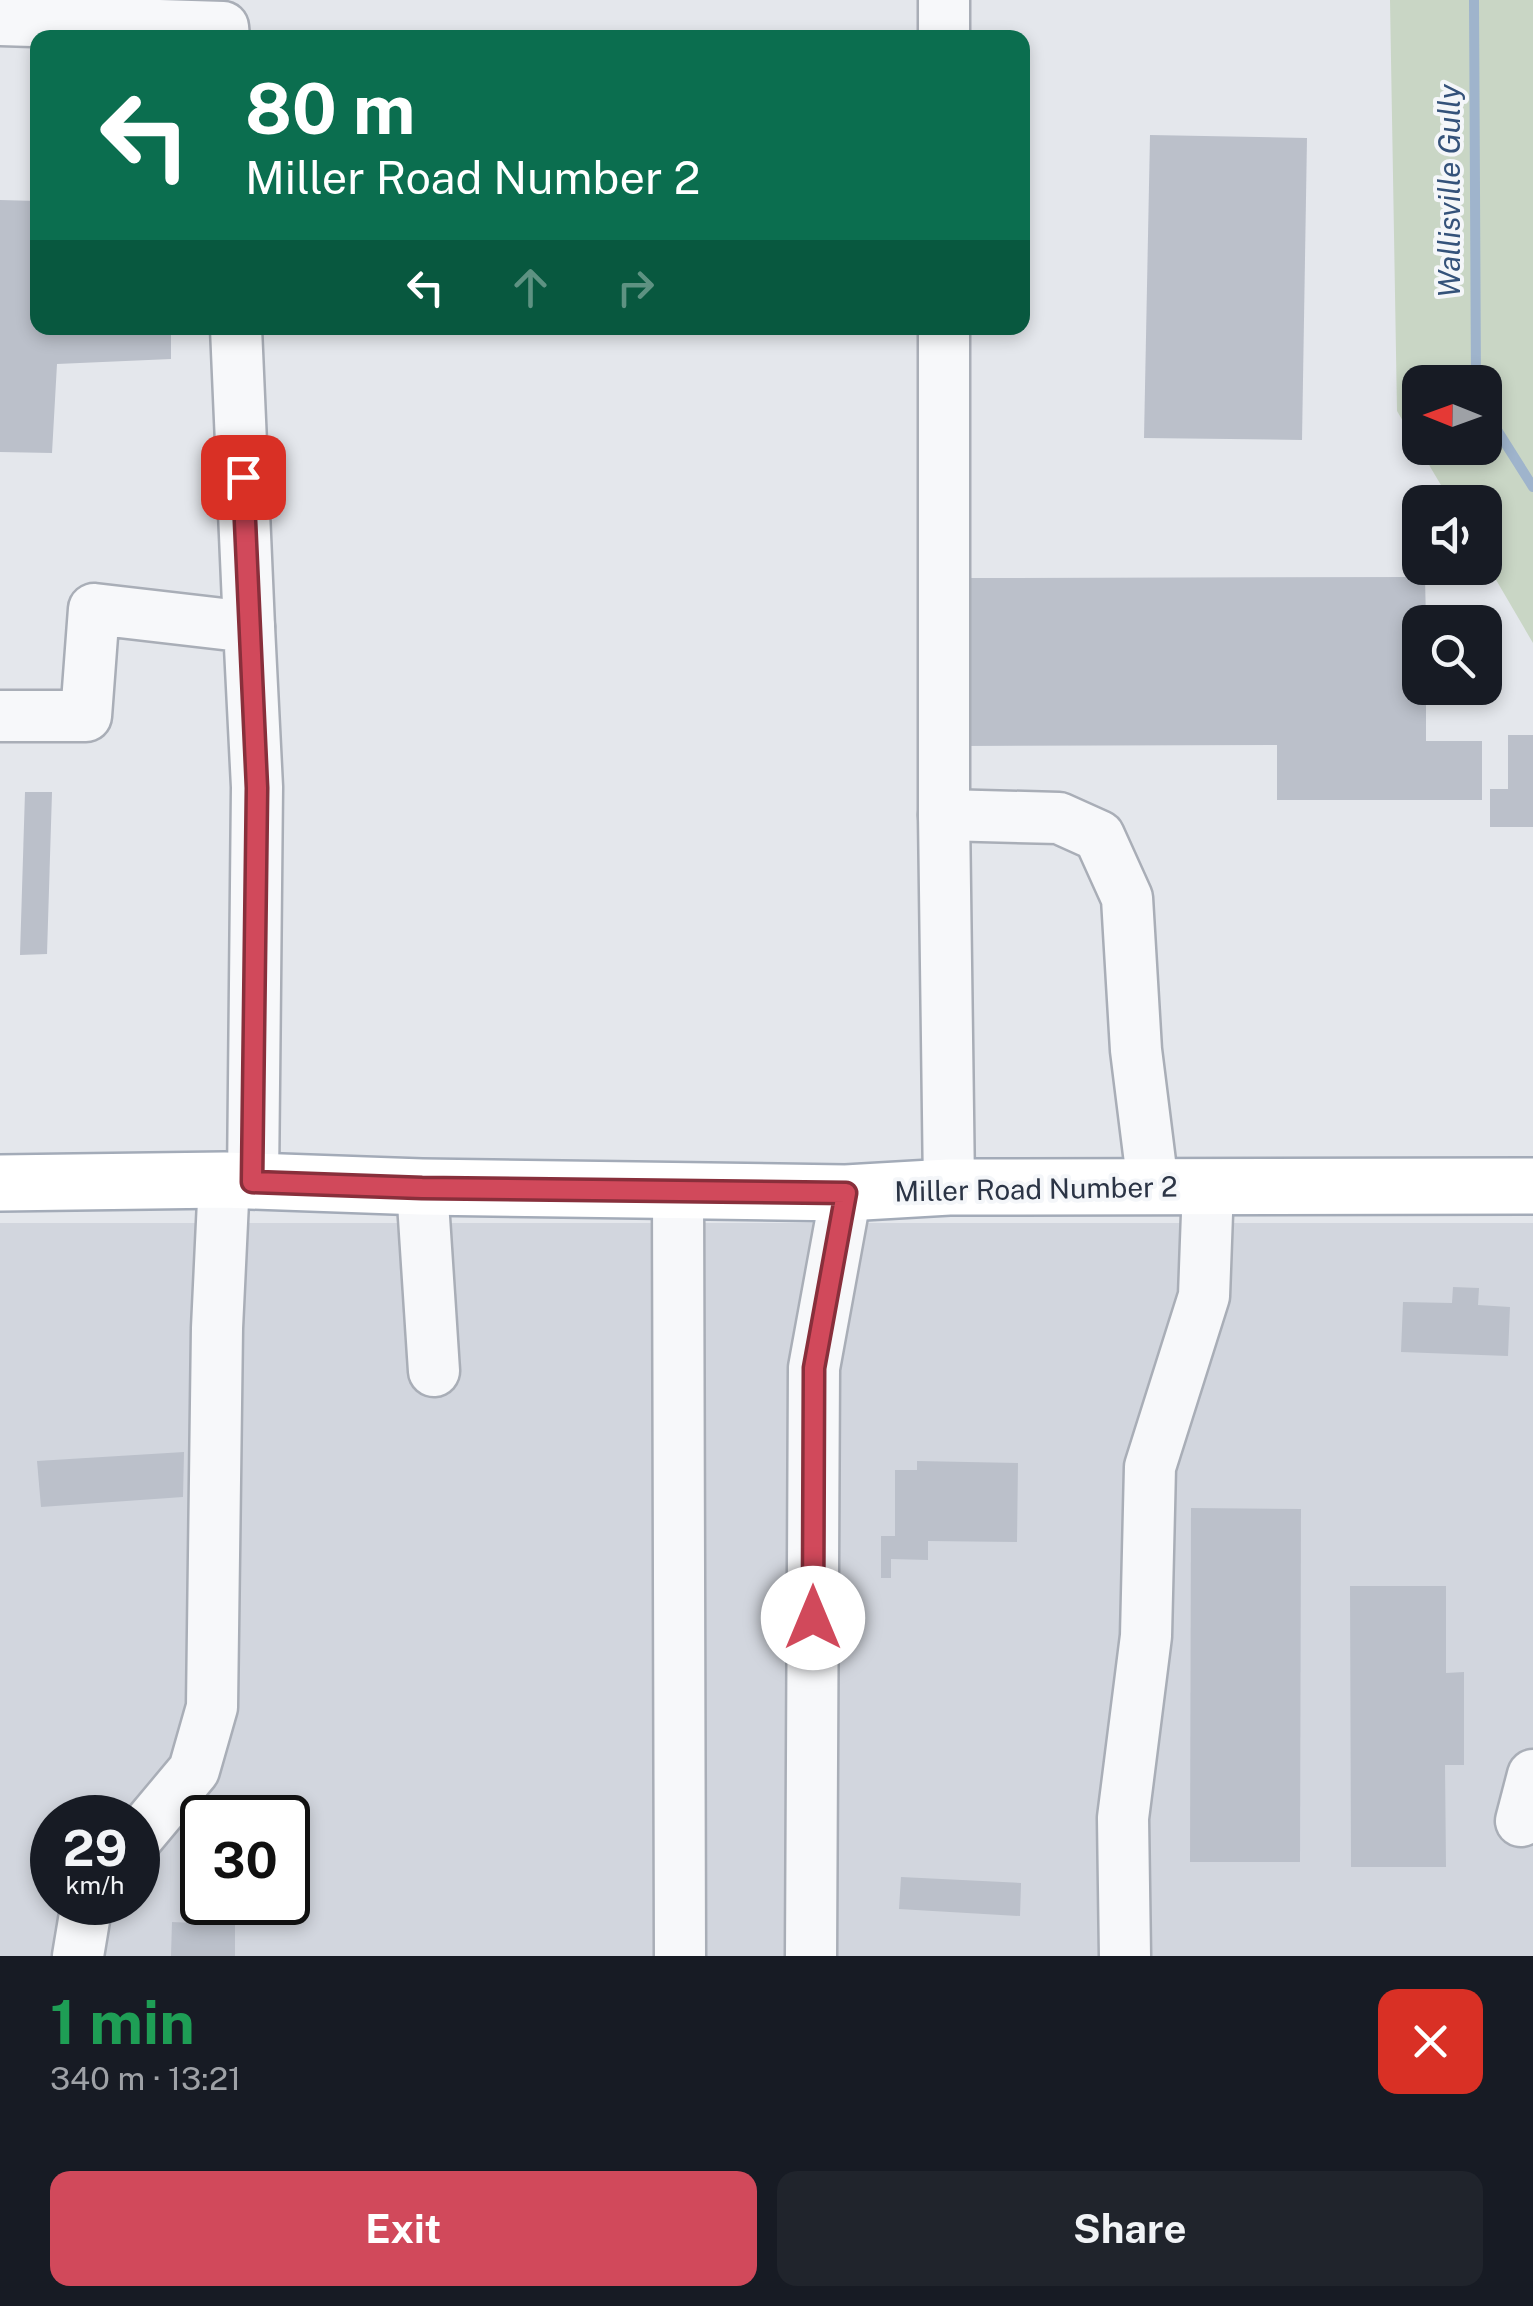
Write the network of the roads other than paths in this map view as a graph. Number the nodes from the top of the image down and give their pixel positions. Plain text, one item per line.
1 (944, 0) edge
2 (0, 20) edge
3 (224, 22) edge
4 (944, 30) edge
5 (236, 335) edge
6 (944, 335) edge
7 (249, 626) junction
8 (0, 716) edge
9 (944, 815) junction
10 (238, 1181) junction
11 (0, 1183) edge
12 (1153, 1186) junction
13 (1208, 1186) junction
14 (1533, 1186) edge
15 (949, 1187) junction
16 (422, 1188) junction
17 (678, 1190) junction
18 (846, 1193) junction
19 (434, 1370) dead end
20 (160, 1811) edge
21 (83, 1925) edge
22 (78, 1956) edge
23 (680, 1956) edge
24 (811, 1956) edge
25 (1125, 1956) edge

1 - 4 street
2 - 3 street
5 - 7 street
6 - 9 street
7 - 8 street
7 - 10 street
9 - 12 street
9 - 15 street
10 - 11 main road, Miller Road Number 2
10 - 16 main road, Miller Road Number 2
10 - 20 street
12 - 13 main road, Miller Road Number 2
12 - 15 main road, Miller Road Number 2
13 - 14 main road, Miller Road Number 2
13 - 25 street
15 - 18 main road, Miller Road Number 2
16 - 17 main road, Miller Road Number 2
16 - 19 street
17 - 18 main road, Miller Road Number 2
17 - 23 street
18 - 24 street
21 - 22 street

